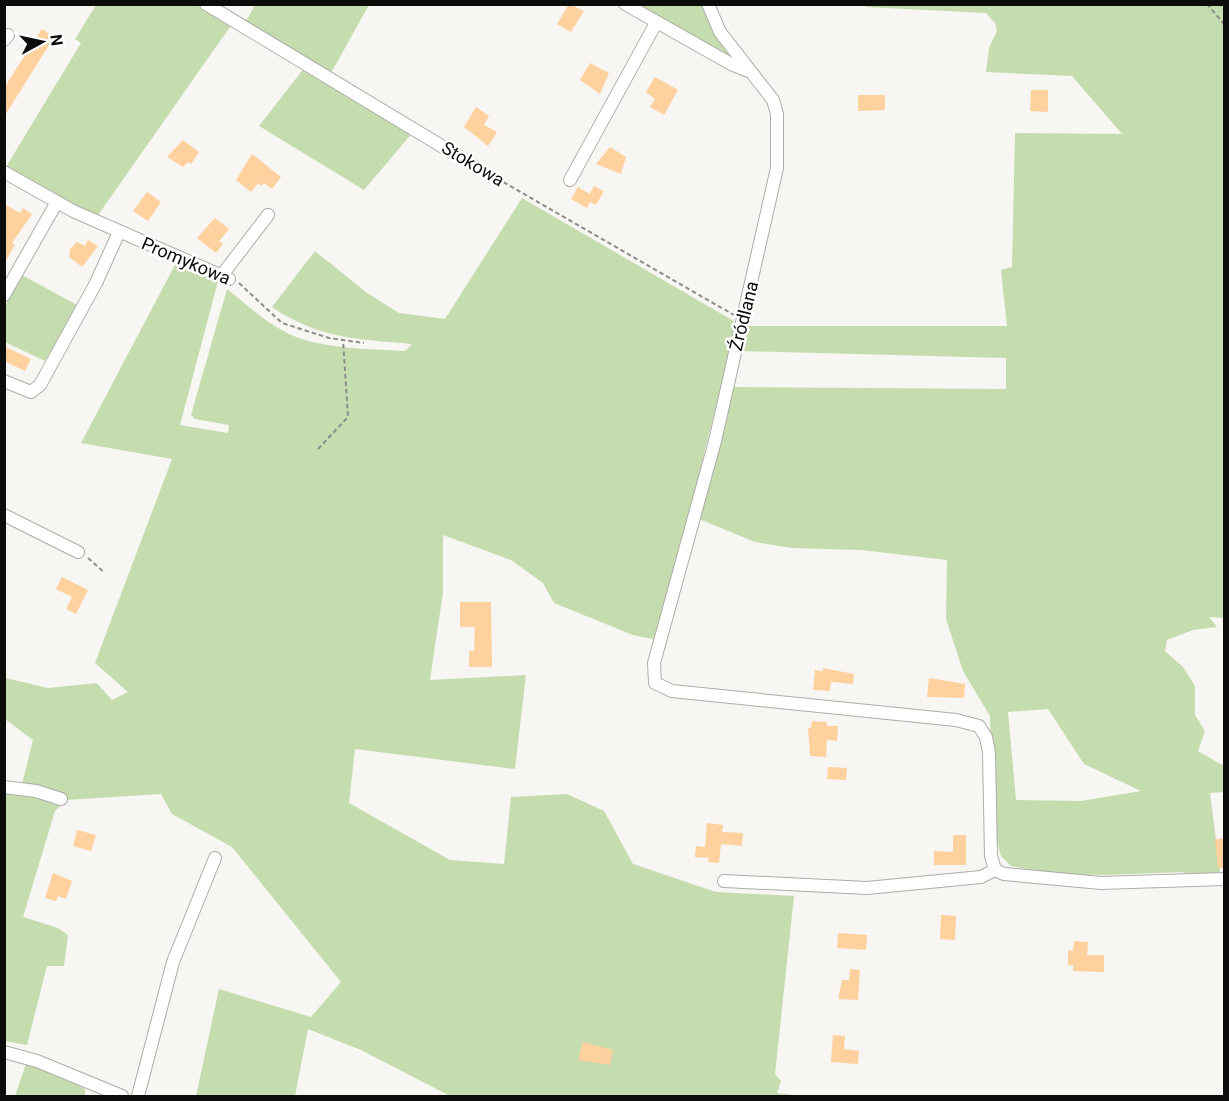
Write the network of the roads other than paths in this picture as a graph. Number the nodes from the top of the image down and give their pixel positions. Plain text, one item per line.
1 (206, 4) edge
2 (625, 4) edge
3 (708, 4) edge
4 (656, 22) junction
5 (750, 71) junction
6 (473, 165) road end
7 (4, 172) edge
8 (570, 180) dead end
9 (57, 202) junction
10 (268, 215) dead end
11 (119, 232) junction
12 (4, 295) edge
13 (4, 381) edge
14 (4, 515) edge
15 (78, 552) road end
16 (4, 787) edge
17 (61, 799) dead end
18 (215, 858) dead end
19 (995, 870) junction
20 (1224, 879) edge
21 (724, 881) dead end
22 (4, 1052) edge
23 (122, 1096) edge
24 (138, 1096) edge

1 - 6 street, Stokowa
2 - 4 street
3 - 5 street, Źródlana
4 - 5 street
4 - 8 street
5 - 19 street, Źródlana
7 - 9 street, Promykowa
9 - 11 street, Promykowa
9 - 12 street
10 - 11 street, Promykowa
11 - 13 street
14 - 15 street
16 - 17 street
18 - 24 street
19 - 20 street
19 - 21 street
22 - 23 street

